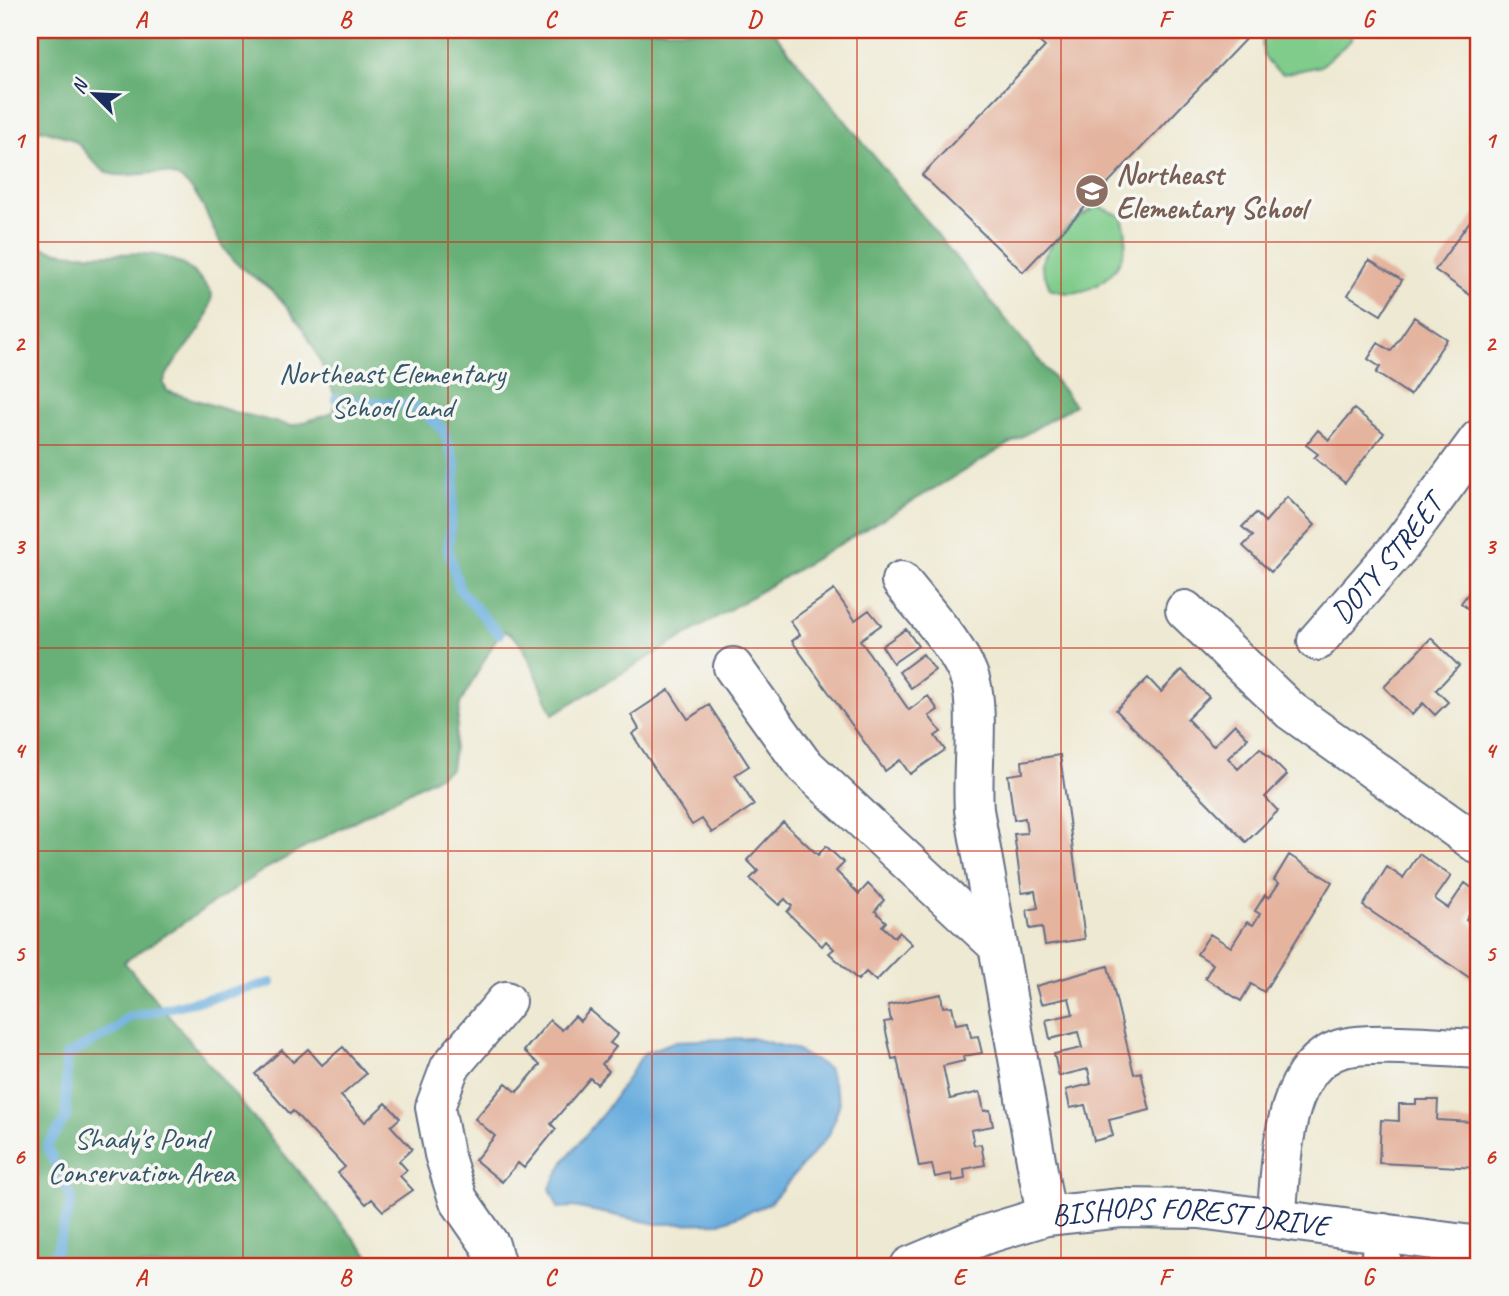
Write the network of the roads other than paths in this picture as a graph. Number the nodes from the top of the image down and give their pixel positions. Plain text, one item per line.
1 (1479, 439) edge
2 (901, 580) dead end
3 (1185, 610) dead end
4 (1317, 641) dead end
5 (733, 667) dead end
6 (1479, 845) edge
7 (995, 943) junction
8 (506, 1001) dead end
9 (1479, 1049) edge
10 (1046, 1216) junction
11 (1276, 1219) junction
12 (1479, 1246) edge
13 (1382, 1250) edge
14 (496, 1266) edge
15 (910, 1266) edge

1 - 4 street, DOTY STREET
2 - 7 street
3 - 6 street
5 - 7 street
7 - 10 street
8 - 14 street
9 - 11 street
10 - 11 street, BISHOPS FOREST DRIVE
10 - 15 street, BISHOPS FOREST DRIVE
11 - 13 street, BISHOPS FOREST DRIVE
12 - 13 street, BISHOPS FOREST DRIVE

